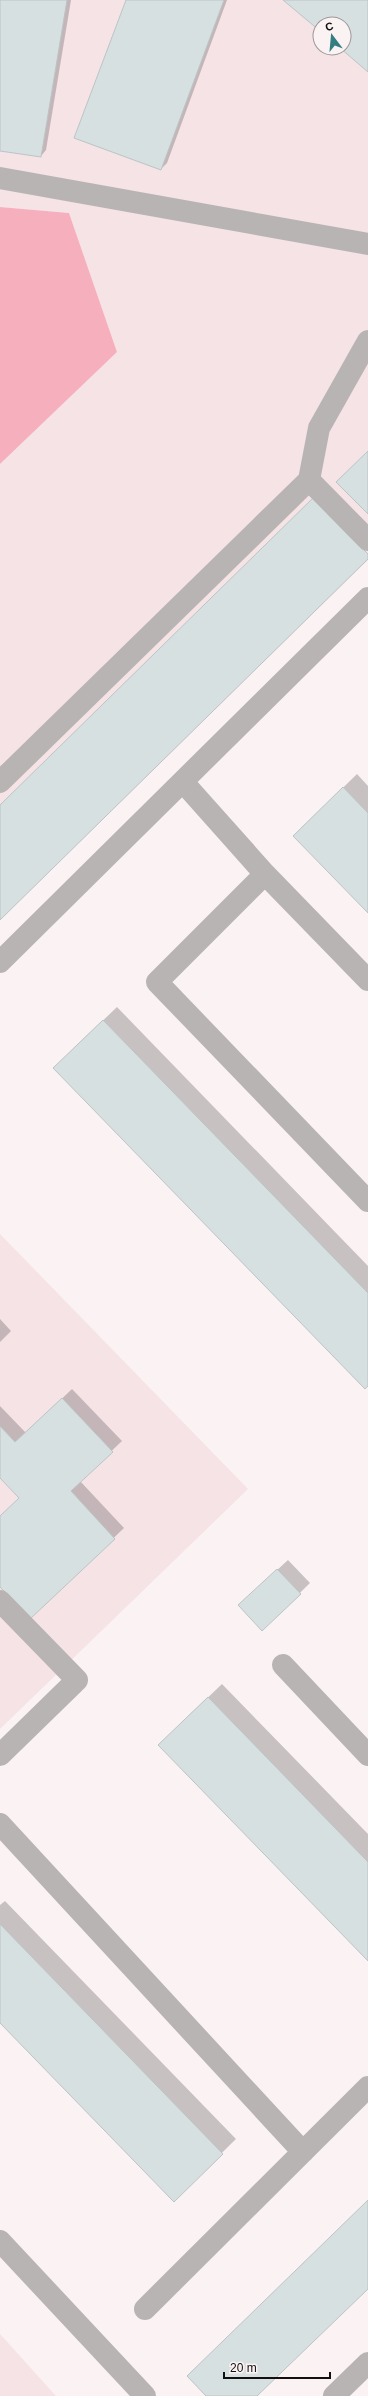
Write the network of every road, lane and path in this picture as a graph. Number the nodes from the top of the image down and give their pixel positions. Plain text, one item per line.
1 (0, 178) edge
2 (368, 244) edge
3 (368, 341) edge
4 (309, 480) junction
5 (368, 540) edge
6 (368, 598) edge
7 (0, 782) edge
8 (183, 782) junction
9 (265, 874) junction
10 (0, 962) edge
11 (368, 980) edge
12 (368, 1201) edge
13 (0, 1601) edge
14 (283, 1665) dead end
15 (0, 1755) edge
16 (368, 1755) edge
17 (0, 1824) edge
18 (368, 2087) edge
19 (303, 2152) junction
20 (0, 2241) edge
21 (145, 2309) dead end
22 (368, 2363) edge
23 (145, 2396) edge
24 (334, 2396) edge

1 - 2 street
3 - 4 street
4 - 5 street
4 - 7 street
6 - 8 street
8 - 9 street
8 - 10 street
9 - 11 street
9 - 12 street
13 - 15 street
14 - 16 street
17 - 19 street
18 - 19 street
19 - 21 street
20 - 23 street
22 - 24 street

